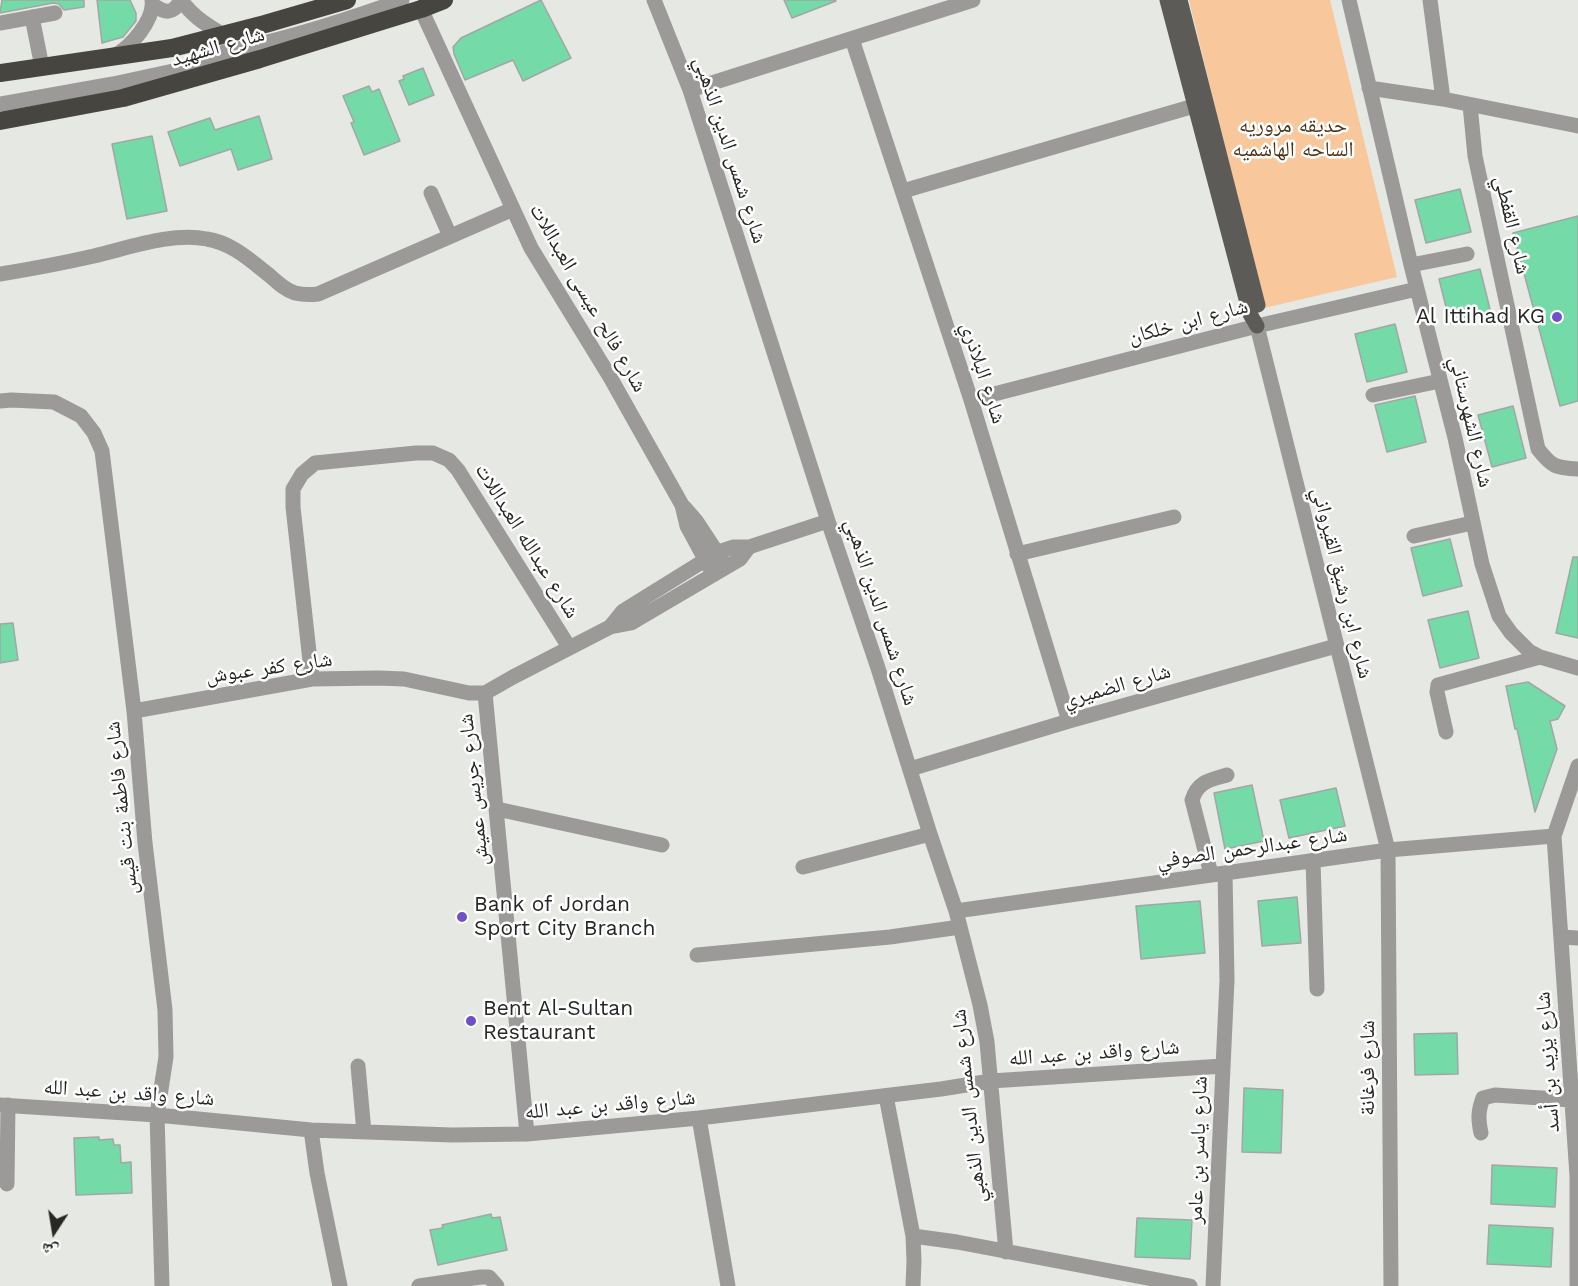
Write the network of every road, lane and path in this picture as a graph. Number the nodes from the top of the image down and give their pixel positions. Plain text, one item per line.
1 (181, 0) edge
2 (348, 0) edge
3 (402, 0) edge
4 (444, 0) edge
5 (654, 0) edge
6 (973, 0) edge
7 (1167, 0) edge
8 (1180, 0) edge
9 (1349, 0) edge
10 (1430, 0) edge
11 (152, 2) edge
12 (422, 5) edge
13 (55, 13) dead end
14 (32, 17) junction
15 (0, 23) edge
16 (223, 35) junction
17 (852, 39) junction
18 (105, 58) junction
19 (42, 67) junction
20 (0, 73) edge
21 (1369, 88) junction
22 (690, 90) junction
23 (0, 97) edge
24 (1443, 99) junction
25 (0, 104) edge
26 (1470, 105) junction
27 (1194, 106) junction
28 (0, 120) edge
29 (1578, 126) edge
30 (903, 191) junction
31 (431, 193) dead end
32 (513, 209) junction
33 (450, 236) junction
34 (1467, 254) dead end
35 (1411, 265) junction
36 (0, 274) edge
37 (1417, 290) junction
38 (1257, 326) junction
39 (1440, 381) junction
40 (1373, 395) dead end
41 (971, 400) junction
42 (0, 401) edge
43 (1578, 469) edge
44 (1174, 517) dead end
45 (828, 521) junction
46 (1472, 523) junction
47 (1414, 536) dead end
48 (749, 548) junction
49 (1017, 554) junction
50 (711, 556) junction
51 (720, 571) junction
52 (610, 627) junction
53 (1336, 646) junction
54 (569, 647) junction
55 (1540, 657) junction
56 (1578, 669) edge
57 (312, 679) junction
58 (485, 693) junction
59 (134, 711) junction
60 (1069, 721) junction
61 (1446, 732) dead end
62 (1578, 766) edge
63 (910, 768) junction
64 (1227, 775) dead end
65 (497, 809) junction
66 (930, 834) junction
67 (1554, 836) junction
68 (662, 845) dead end
69 (1388, 850) junction
70 (1313, 860) junction
71 (803, 867) dead end
72 (1218, 873) junction
73 (956, 911) junction
74 (960, 927) junction
75 (1561, 937) junction
76 (1578, 938) edge
77 (697, 954) dead end
78 (1317, 989) dead end
79 (358, 1066) dead end
80 (1222, 1066) junction
81 (991, 1081) junction
82 (886, 1096) junction
83 (1572, 1101) junction
84 (4, 1105) edge
85 (157, 1115) junction
86 (699, 1118) junction
87 (311, 1130) junction
88 (364, 1132) junction
89 (1481, 1132) dead end
90 (527, 1134) junction
91 (1577, 1176) edge
92 (7, 1184) dead end
93 (913, 1236) junction
94 (1006, 1252) junction
95 (162, 1286) edge
96 (340, 1286) edge
97 (419, 1286) edge
98 (497, 1286) edge
99 (728, 1286) edge
100 (913, 1286) edge
101 (1190, 1286) edge
102 (1213, 1286) edge
103 (1391, 1286) edge
104 (1577, 1286) edge

1 - 11 street
1 - 16 street
2 - 16 highway, شارع الشهيد
3 - 23 street
4 - 12 highway, شارع الشهيد
5 - 22 street, شارع شمس الدين الذهبي
6 - 17 street
7 - 27 main road, شارع ابن رشيق القيرواني
8 - 38 main road, شارع ابن رشيق القيرواني
9 - 21 street, شارع الشهرستاني
10 - 24 street
11 - 18 street
12 - 25 street
12 - 28 highway, شارع الشهيد
12 - 32 street, شارع فالح عيسى العبداللات
13 - 14 street
14 - 15 street
14 - 19 street
16 - 18 highway, شارع الشهيد
17 - 22 street
17 - 30 street, شارع البلاذري
18 - 19 highway, شارع الشهيد
19 - 20 highway, شارع الشهيد
21 - 24 street
21 - 35 street, شارع الشهرستاني
22 - 45 street, شارع شمس الدين الذهبي
24 - 26 street
26 - 29 street
26 - 43 street, شارع القفطي
27 - 30 street
27 - 38 main road, شارع ابن رشيق القيرواني
30 - 41 street, شارع البلاذري
31 - 33 street
32 - 33 street
32 - 50 street, شارع فالح عيسى العبداللات
33 - 36 street
34 - 35 street
35 - 37 street, شارع الشهرستاني
37 - 38 street, شارع ابن خلكان
37 - 39 street, شارع الشهرستاني
38 - 41 street, شارع ابن خلكان
38 - 53 street, شارع ابن رشيق القيرواني
39 - 40 street
39 - 46 street, شارع الشهرستاني
41 - 49 street, شارع البلاذري
42 - 59 street, شارع فاطمة بنت قيس
44 - 49 street
45 - 48 street
45 - 63 street, شارع شمس الدين الذهبي
46 - 47 street
46 - 55 street, شارع الشهرستاني
48 - 50 street
48 - 51 street
49 - 60 street, شارع البلاذري
50 - 51 street, شارع فالح عيسى العبداللات
50 - 52 street
51 - 52 street
52 - 54 street
53 - 60 street, شارع الضميري
53 - 69 street, شارع ابن رشيق القيرواني
54 - 57 street, شارع عبدالله العبداللات
54 - 58 street
55 - 56 street, شارع الشهرستاني
55 - 61 street
57 - 58 street, شارع كفر عبوش
57 - 59 street, شارع كفر عبوش
58 - 65 street, شارع جريس عميش
59 - 85 street, شارع فاطمة بنت قيس
60 - 63 street, شارع الضميري
62 - 67 street
63 - 66 street, شارع شمس الدين الذهبي
64 - 72 street, شارع ياسر بن عامر
65 - 68 street
65 - 90 street, شارع جريس عميش
66 - 71 street
66 - 73 street, شارع شمس الدين الذهبي
67 - 69 street, شارع عبدالرحمن الصوفي
67 - 75 street, شارع يزيد بن أسد
69 - 70 street, شارع عبدالرحمن الصوفي
69 - 103 street, شارع فرغانة
70 - 72 street, شارع عبدالرحمن الصوفي
70 - 78 street
72 - 73 street, شارع عبدالرحمن الصوفي
72 - 80 street, شارع ياسر بن عامر
73 - 74 street, شارع شمس الدين الذهبي
74 - 77 street
74 - 81 street, شارع شمس الدين الذهبي
75 - 76 street
75 - 83 street, شارع يزيد بن أسد
79 - 88 street
80 - 81 street, شارع واقد بن عبد الله
80 - 102 street, شارع ياسر بن عامر
81 - 82 street, شارع واقد بن عبد الله
81 - 94 street, شارع شمس الدين الذهبي
82 - 86 street, شارع واقد بن عبد الله
82 - 93 street
83 - 89 street
83 - 91 street, شارع يزيد بن أسد
84 - 85 street, شارع واقد بن عبد الله
84 - 92 street
85 - 87 street, شارع واقد بن عبد الله
85 - 95 street, شارع فاطمة بنت قيس
86 - 90 street, شارع واقد بن عبد الله
86 - 99 street
87 - 88 street, شارع واقد بن عبد الله
87 - 96 street
88 - 90 street, شارع واقد بن عبد الله
91 - 104 street, شارع يزيد بن أسد
93 - 94 street
93 - 100 street
94 - 101 street
97 - 98 street

